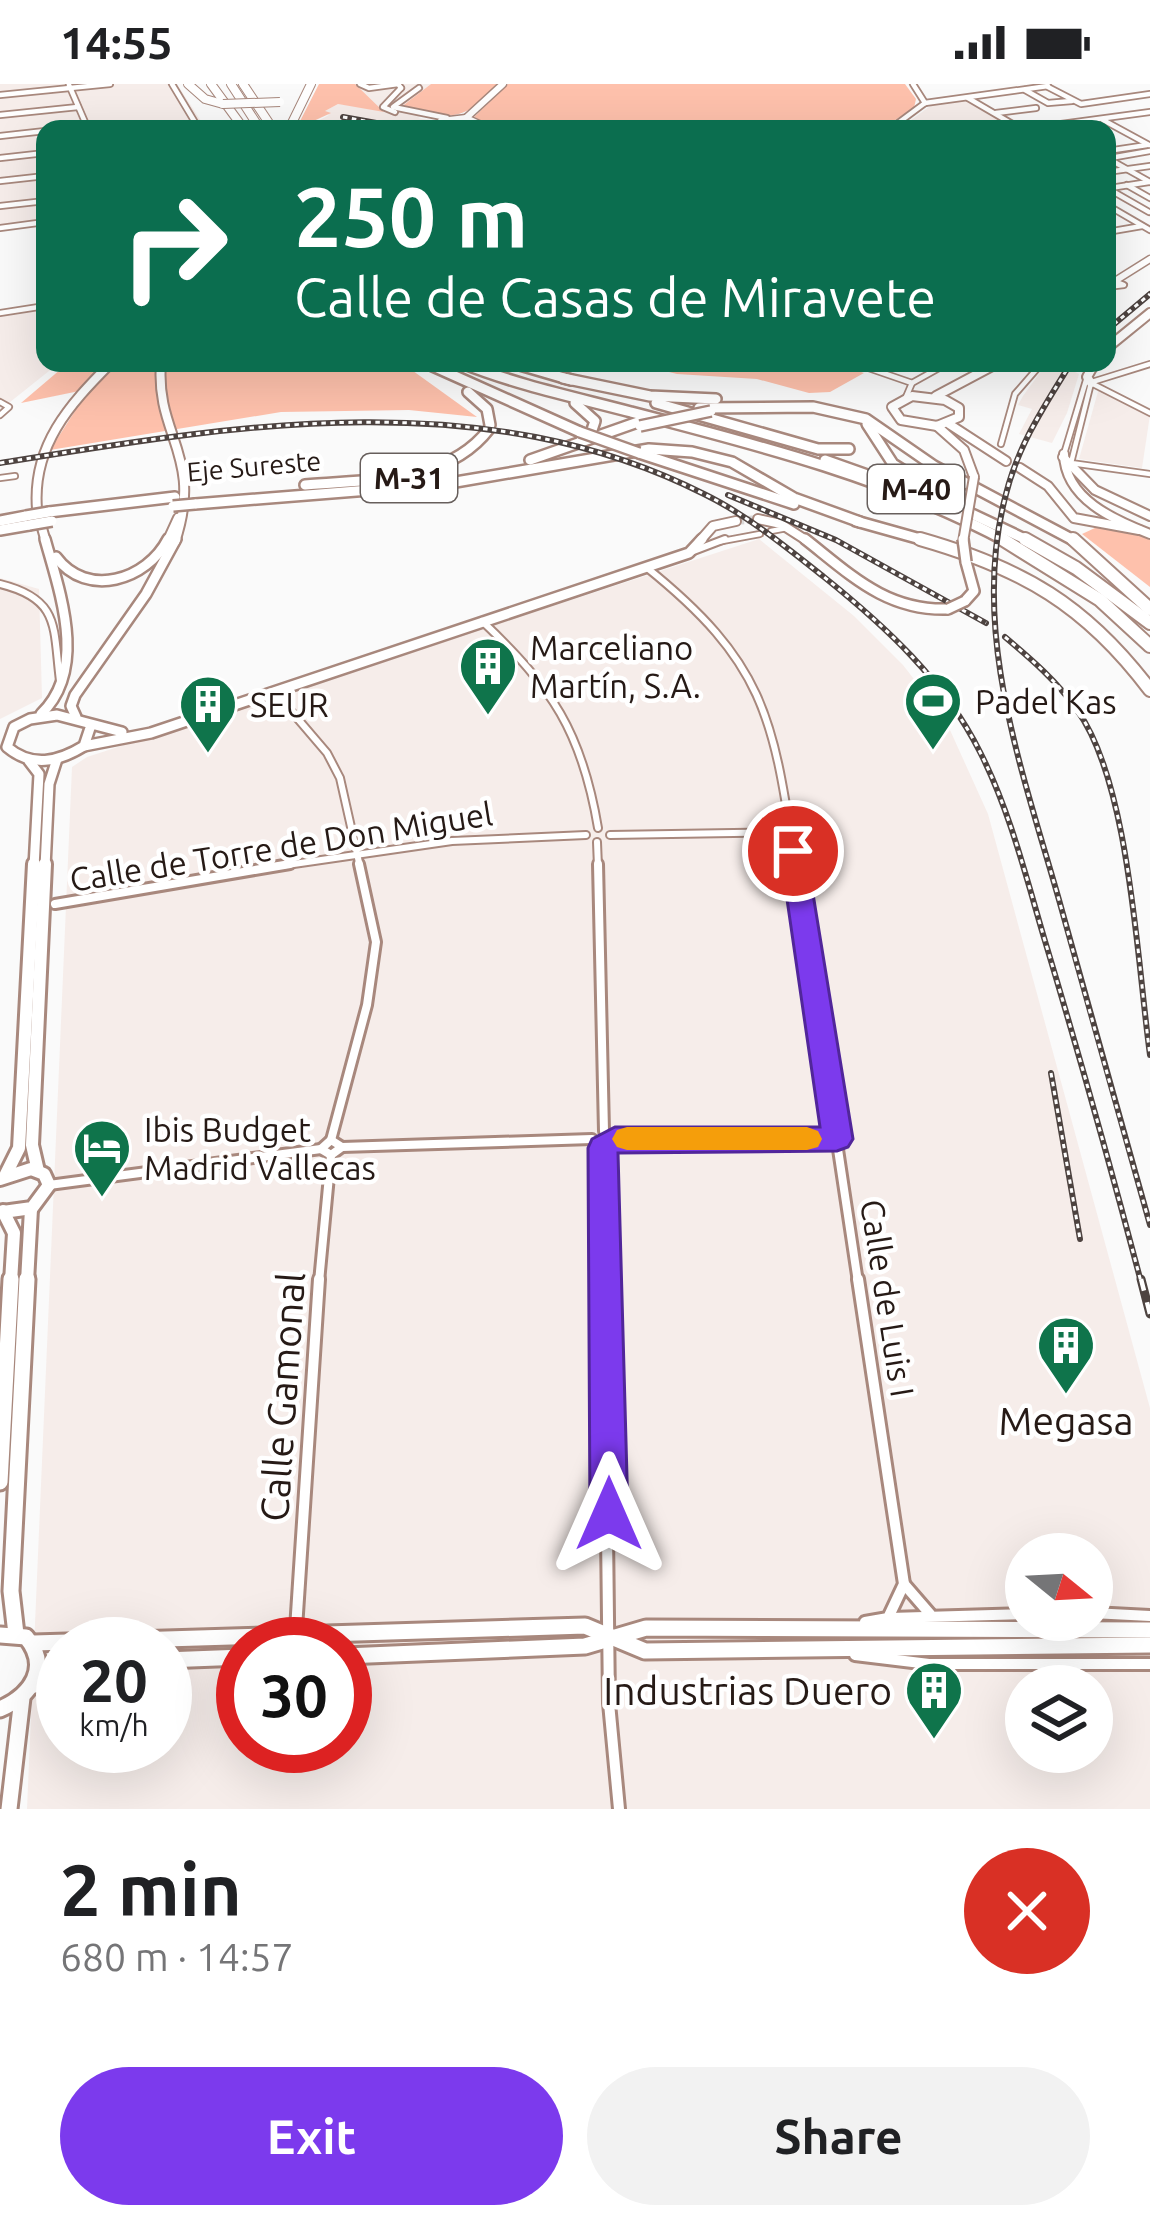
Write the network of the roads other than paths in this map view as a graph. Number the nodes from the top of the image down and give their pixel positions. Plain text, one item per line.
1 (110, 84) edge
2 (172, 84) edge
3 (188, 84) edge
4 (211, 84) edge
5 (231, 84) edge
6 (243, 84) edge
7 (360, 84) edge
8 (503, 84) edge
9 (913, 84) edge
10 (1045, 85) edge
11 (69, 86) edge
12 (310, 86) edge
13 (400, 86) edge
14 (421, 86) edge
15 (1024, 89) junction
16 (1150, 94) edge
17 (0, 95) edge
18 (967, 98) junction
19 (1078, 102) junction
20 (925, 103) junction
21 (78, 106) junction
22 (1036, 107) dead end
23 (1150, 112) edge
24 (995, 113) junction
25 (0, 115) edge
26 (466, 118) joint
27 (1099, 118) junction
28 (84, 120) edge
29 (194, 120) edge
30 (237, 120) edge
31 (254, 120) edge
32 (266, 120) edge
33 (293, 120) edge
34 (425, 120) edge
35 (431, 120) edge
36 (460, 120) edge
37 (902, 120) edge
38 (1007, 120) edge
39 (1085, 120) edge
40 (1103, 120) edge
41 (1116, 127) edge
42 (36, 131) edge
43 (0, 136) edge
44 (1150, 147) edge
45 (36, 154) edge
46 (1116, 155) edge
47 (0, 158) edge
48 (1116, 162) edge
49 (1150, 166) edge
50 (1128, 169) junction
51 (1116, 171) edge
52 (36, 177) edge
53 (1116, 178) edge
54 (0, 181) edge
55 (1150, 182) edge
56 (1125, 184) junction
57 (1116, 186) edge
58 (1116, 193) edge
59 (1150, 198) edge
60 (36, 202) edge
61 (0, 206) edge
62 (1116, 210) edge
63 (1116, 212) edge
64 (1119, 212) junction
65 (1149, 212) edge
66 (36, 223) edge
67 (0, 228) edge
68 (1147, 228) edge
69 (1116, 231) edge
70 (1150, 259) edge
71 (1116, 281) edge
72 (36, 308) edge
73 (0, 313) edge
74 (1150, 313) edge
75 (1116, 341) edge
76 (1150, 364) edge
77 (103, 372) edge
78 (159, 372) edge
79 (438, 372) edge
80 (445, 372) edge
81 (485, 372) edge
82 (485, 372) edge
83 (516, 372) edge
84 (543, 372) edge
85 (872, 372) edge
86 (935, 372) edge
87 (984, 372) edge
88 (995, 372) edge
89 (1034, 372) edge
90 (1092, 372) edge
91 (563, 378) junction
92 (1089, 380) junction
93 (908, 390) junction
94 (934, 397) junction
95 (0, 402) edge
96 (954, 404) junction
97 (790, 406) junction
98 (705, 410) junction
99 (1150, 413) edge
100 (0, 416) edge
101 (639, 424) junction
102 (949, 424) junction
103 (937, 426) junction
104 (730, 431) junction
105 (1000, 444) dead end
106 (849, 449) junction
107 (1066, 458) junction
108 (1006, 461) dead end
109 (512, 464) junction
110 (1150, 464) edge
111 (549, 466) junction
112 (1020, 468) dead end
113 (1149, 474) edge
114 (952, 475) junction
115 (14, 476) dead end
116 (0, 478) edge
117 (305, 485) junction
118 (388, 488) junction
119 (1106, 496) junction
120 (196, 499) junction
121 (912, 499) junction
122 (1089, 500) junction
123 (177, 504) junction
124 (1106, 513) junction
125 (1150, 516) edge
126 (758, 519) tunnel mouth
127 (0, 520) edge
128 (736, 520) tunnel mouth
129 (40, 521) junction
130 (860, 522) junction
131 (1088, 523) junction
132 (789, 528) junction
133 (0, 530) edge
134 (771, 531) dead end
135 (1144, 532) edge
136 (760, 534) dead end
137 (689, 553) junction
138 (1056, 553) junction
139 (646, 567) junction
140 (0, 584) edge
141 (1150, 609) edge
142 (482, 622) junction
143 (1150, 623) edge
144 (1150, 646) edge
145 (61, 685) junction
146 (1150, 690) edge
147 (274, 691) junction
148 (38, 716) junction
149 (76, 717) junction
150 (179, 723) junction
151 (14, 728) junction
152 (90, 728) junction
153 (0, 733) edge
154 (84, 746) junction
155 (6, 753) edge
156 (57, 759) junction
157 (29, 760) junction
158 (598, 828) junction
159 (790, 832) junction
160 (586, 835) junction
161 (610, 835) junction
162 (597, 842) junction
163 (354, 853) junction
164 (55, 904) dead end
165 (604, 1131) junction
166 (615, 1138) junction
167 (592, 1139) junction
168 (837, 1139) junction
169 (331, 1140) junction
170 (342, 1147) junction
171 (603, 1148) junction
172 (326, 1152) junction
173 (38, 1171) junction
174 (3, 1177) edge
175 (49, 1185) junction
176 (31, 1209) junction
177 (1, 1211) edge
178 (0, 1482) edge
179 (904, 1585) junction
180 (1113, 1614) edge
181 (1005, 1615) edge
182 (1150, 1616) edge
183 (296, 1617) edge
184 (933, 1617) junction
185 (888, 1618) junction
186 (834, 1628) junction
187 (1149, 1630) edge
188 (8, 1634) edge
189 (372, 1636) edge
190 (611, 1639) junction
191 (216, 1640) edge
192 (34, 1643) junction
193 (1150, 1645) edge
194 (836, 1652) junction
195 (372, 1655) edge
196 (1150, 1664) edge
197 (36, 1687) edge
198 (27, 1693) junction
199 (0, 1709) edge
200 (9, 1809) edge
201 (619, 1809) edge

1 - 11 street
2 - 29 street
3 - 12 highway, bridge
4 - 30 highway
5 - 31 highway
6 - 32 highway
7 - 13 street
8 - 26 main road
9 - 20 street
10 - 15 street
10 - 19 street
11 - 17 street
11 - 21 street
12 - 33 highway
13 - 14 street
13 - 34 street
14 - 35 street
15 - 18 street
15 - 19 street
16 - 19 street
18 - 20 street
18 - 24 street
20 - 37 street
21 - 25 street
21 - 28 street
22 - 24 street
23 - 27 street
24 - 38 street
26 - 36 main road
27 - 39 street
27 - 40 street
41 - 44 street
42 - 43 street
44 - 46 street
45 - 47 street
48 - 50 street
49 - 50 street
50 - 51 street
50 - 55 street
52 - 54 street
53 - 56 street
55 - 56 street
56 - 57 street
56 - 59 street
58 - 65 street
60 - 61 street
62 - 64 street
63 - 64 street
64 - 68 street
66 - 67 street
68 - 69 street
70 - 71 main road
72 - 73 street
74 - 75 main road
76 - 92 street
77 - 129 main road
78 - 123 main road
79 - 117 highway
80 - 130 highway, bridge
81 - 109 highway
82 - 121 highway, M-40
83 - 104 highway, M-40
84 - 91 highway
85 - 93 street
86 - 93 street
87 - 94 main road
88 - 96 main road
89 - 105 street
90 - 92 main road
91 - 106 highway
91 - 114 highway
92 - 99 street
92 - 107 street
93 - 94 main road
93 - 103 main road
94 - 96 main road
95 - 100 street
96 - 102 main road
97 - 98 highway
97 - 114 highway
97 - 138 highway
98 - 101 highway, bridge
98 - 106 highway
101 - 109 highway
101 - 118 highway
102 - 103 main road
102 - 108 main road
103 - 132 main road, bridge
104 - 106 highway
104 - 138 highway, M-40
107 - 113 street
107 - 119 main road
107 - 122 main road
109 - 117 highway, Eje Sureste / M-31
110 - 113 street
111 - 118 highway, M-31
111 - 121 highway
111 - 130 highway
112 - 131 main road
114 - 141 highway
115 - 116 street
117 - 120 highway, Eje Sureste / M-31
118 - 120 highway, Eje Sureste / M-31
119 - 122 main road
119 - 125 main road
120 - 123 highway, Eje Sureste / M-31, bridge
121 - 144 highway, M-40
122 - 124 main road
123 - 129 highway, Eje Sureste / M-31
123 - 129 main road
123 - 149 main road
124 - 131 main road
124 - 135 main road
126 - 132 main road
127 - 129 highway, Eje Sureste / M-31
128 - 137 main road
129 - 133 highway, Eje Sureste / M-31
129 - 145 main road
130 - 146 highway
131 - 135 main road
132 - 134 street
136 - 137 street
137 - 139 main road
138 - 143 highway, M-40
139 - 142 main road
139 - 159 street, Calle de Luis I
140 - 145 street
142 - 147 main road
142 - 158 street
145 - 148 main road
147 - 150 main road
147 - 163 street
148 - 149 main road
148 - 151 main road
149 - 152 main road
150 - 152 main road
150 - 154 main road
151 - 153 street
151 - 155 main road
152 - 154 main road
154 - 156 main road
155 - 157 main road
156 - 157 main road
156 - 173 main road
157 - 174 main road
158 - 160 street
158 - 161 street
159 - 161 street
159 - 168 street, Calle de Luis I
160 - 162 street
160 - 163 street, Calle de Torre de Don Miguel
161 - 162 street
162 - 165 street
163 - 164 street, Calle de Torre de Don Miguel
163 - 169 street
165 - 166 street
165 - 167 street
166 - 168 street
166 - 171 street
167 - 170 street
167 - 171 street
168 - 179 street, Calle de Luis I
169 - 170 street
169 - 172 street
170 - 172 street
171 - 190 street
172 - 175 street
172 - 183 street, Calle Gamonal
173 - 174 main road
173 - 175 main road
175 - 176 main road
176 - 177 main road
176 - 188 main road
177 - 178 main road
179 - 184 street
179 - 185 street
180 - 182 street
181 - 184 street
184 - 185 street
185 - 186 street
186 - 187 main road
186 - 190 main road
188 - 192 main road
189 - 190 main road
190 - 194 main road
190 - 195 main road
190 - 201 street
191 - 192 main road
192 - 198 main road
193 - 194 main road
194 - 196 street
197 - 198 main road
198 - 199 main road
198 - 200 main road

